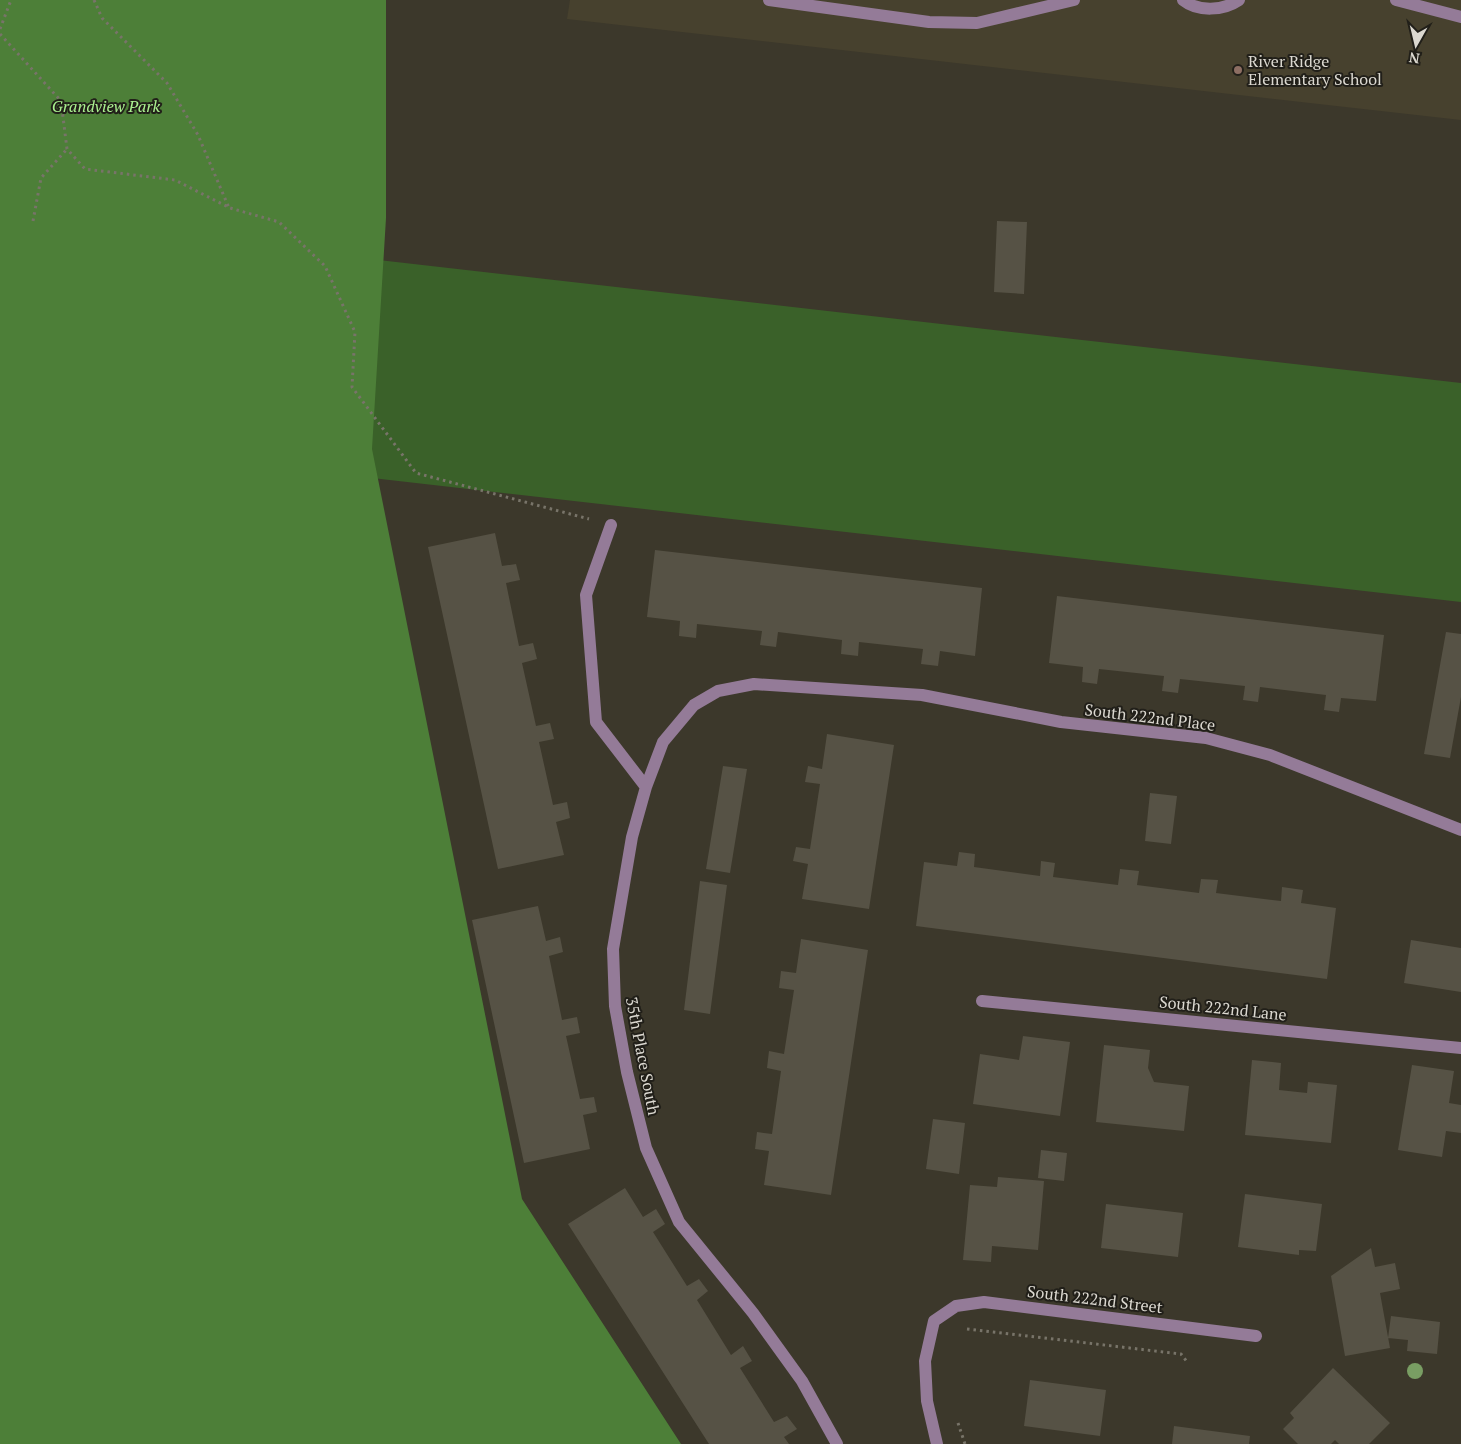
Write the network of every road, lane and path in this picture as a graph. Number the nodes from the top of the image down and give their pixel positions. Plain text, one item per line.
1 (11, 0) edge
2 (94, 0) edge
3 (769, 0) edge
4 (1074, 0) edge
5 (1183, 0) edge
6 (1239, 0) edge
7 (1396, 0) edge
8 (1461, 17) edge
9 (0, 29) edge
10 (0, 34) edge
11 (67, 148) junction
12 (230, 208) junction
13 (33, 221) dead end
14 (611, 525) joint
15 (822, 690) joint
16 (646, 787) junction
17 (1461, 830) edge
18 (982, 1001) dead end
19 (1461, 1048) edge
20 (961, 1328) dead end
21 (1256, 1336) dead end
22 (1188, 1363) dead end
23 (956, 1417) dead end
24 (838, 1444) edge
25 (937, 1444) edge
26 (965, 1444) edge

1 - 9 path
2 - 12 path
3 - 4 street
5 - 6 street
7 - 8 street
10 - 11 path
11 - 12 path
11 - 13 path
12 - 14 path
14 - 16 street
15 - 16 street, 35th Place South
15 - 17 street, South 222nd Place
16 - 24 street, 35th Place South
18 - 19 street, South 222nd Lane
20 - 22 path
21 - 25 street, South 222nd Street
23 - 26 path

